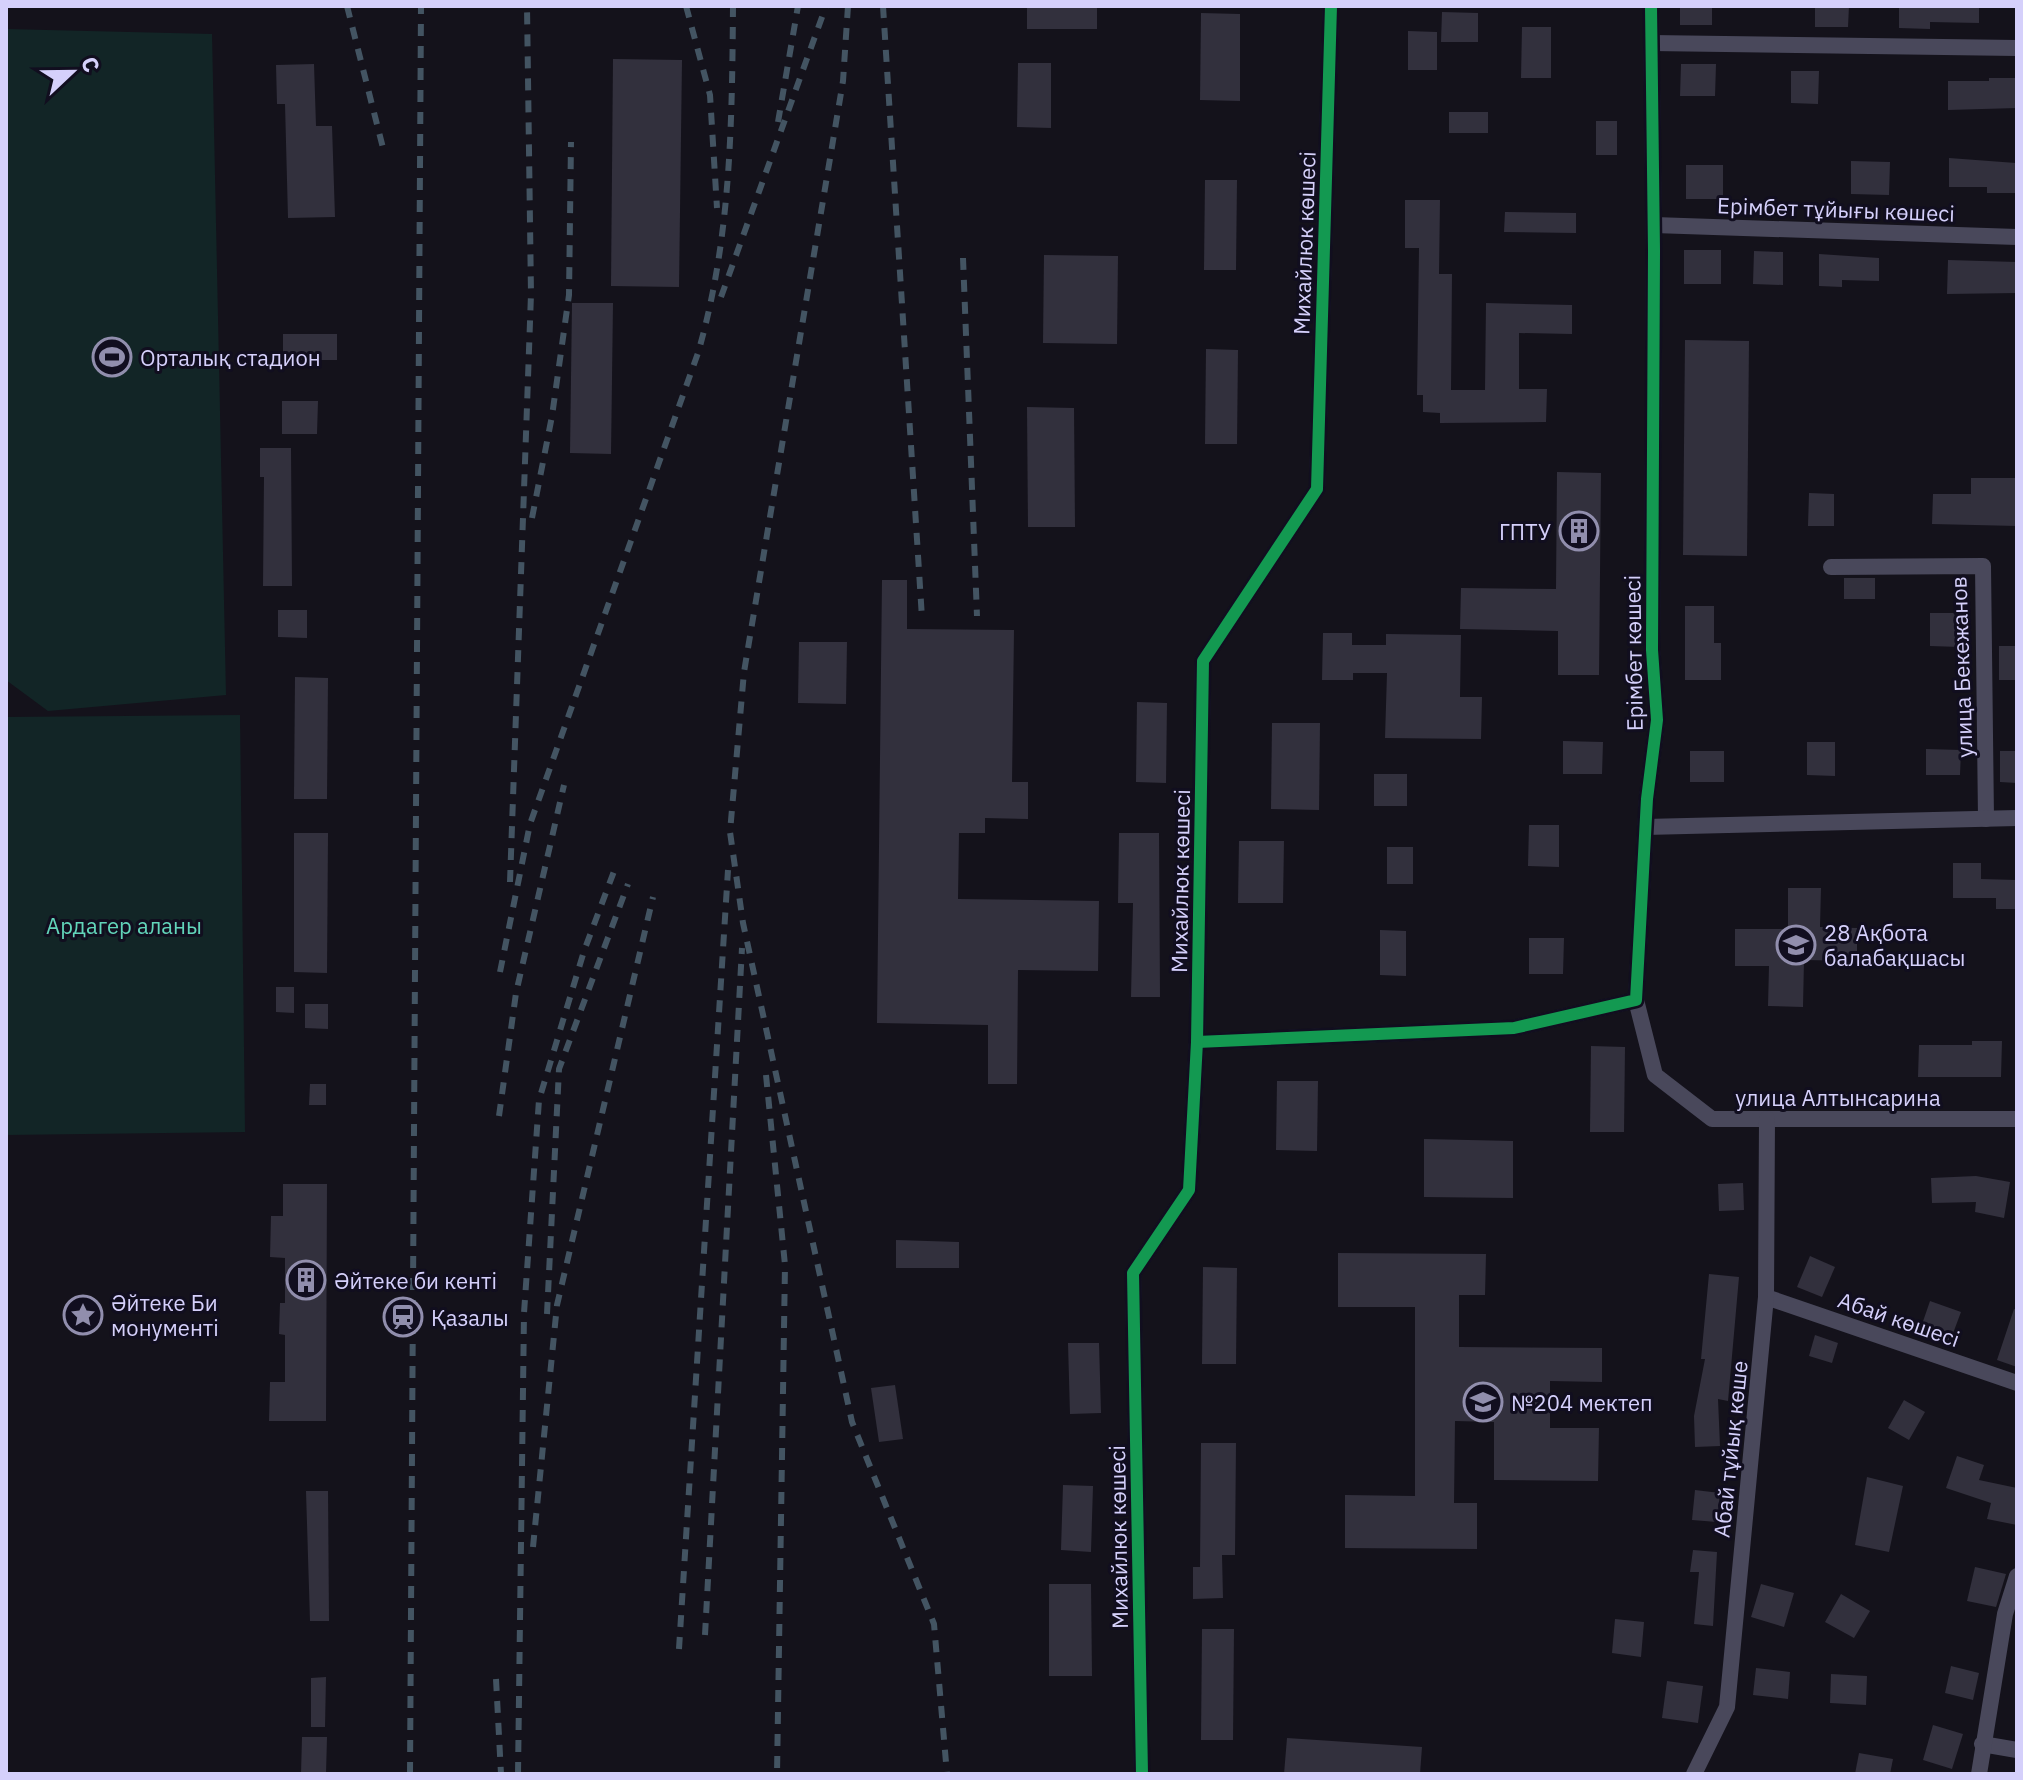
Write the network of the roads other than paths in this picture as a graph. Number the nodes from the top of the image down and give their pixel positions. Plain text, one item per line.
1 (1331, 6) edge
2 (1651, 6) edge
3 (1651, 43) junction
4 (2017, 48) edge
5 (1654, 225) junction
6 (2017, 237) edge
7 (1831, 567) dead end
8 (2017, 818) edge
9 (1986, 819) junction
10 (1645, 827) junction
11 (1636, 1000) junction
12 (1197, 1042) junction
13 (1767, 1119) junction
14 (2017, 1119) edge
15 (1766, 1297) junction
16 (2017, 1383) edge
17 (2017, 1576) edge
18 (1982, 1744) junction
19 (2017, 1750) edge
20 (1142, 1774) edge
21 (1694, 1774) edge
22 (1979, 1774) edge

1 - 12 street, Михайлюк көшесі
2 - 3 street, Ерімбет көшесі
3 - 4 street
3 - 5 street, Ерімбет көшесі
5 - 6 street, Ерімбет тұйығы көшесі
5 - 10 street, Ерімбет көшесі
7 - 9 street, улица Бекежанов
8 - 9 street
9 - 10 street
10 - 11 street, Ерімбет көшесі
11 - 12 street
11 - 13 street, улица Алтынсарина
12 - 20 street, Михайлюк көшесі
13 - 14 street, улица Алтынсарина
13 - 15 street, Абай тұйық көше
15 - 16 street, Абай көшесі
15 - 21 street, Абай тұйық көше
17 - 18 street
18 - 19 street
18 - 22 street

